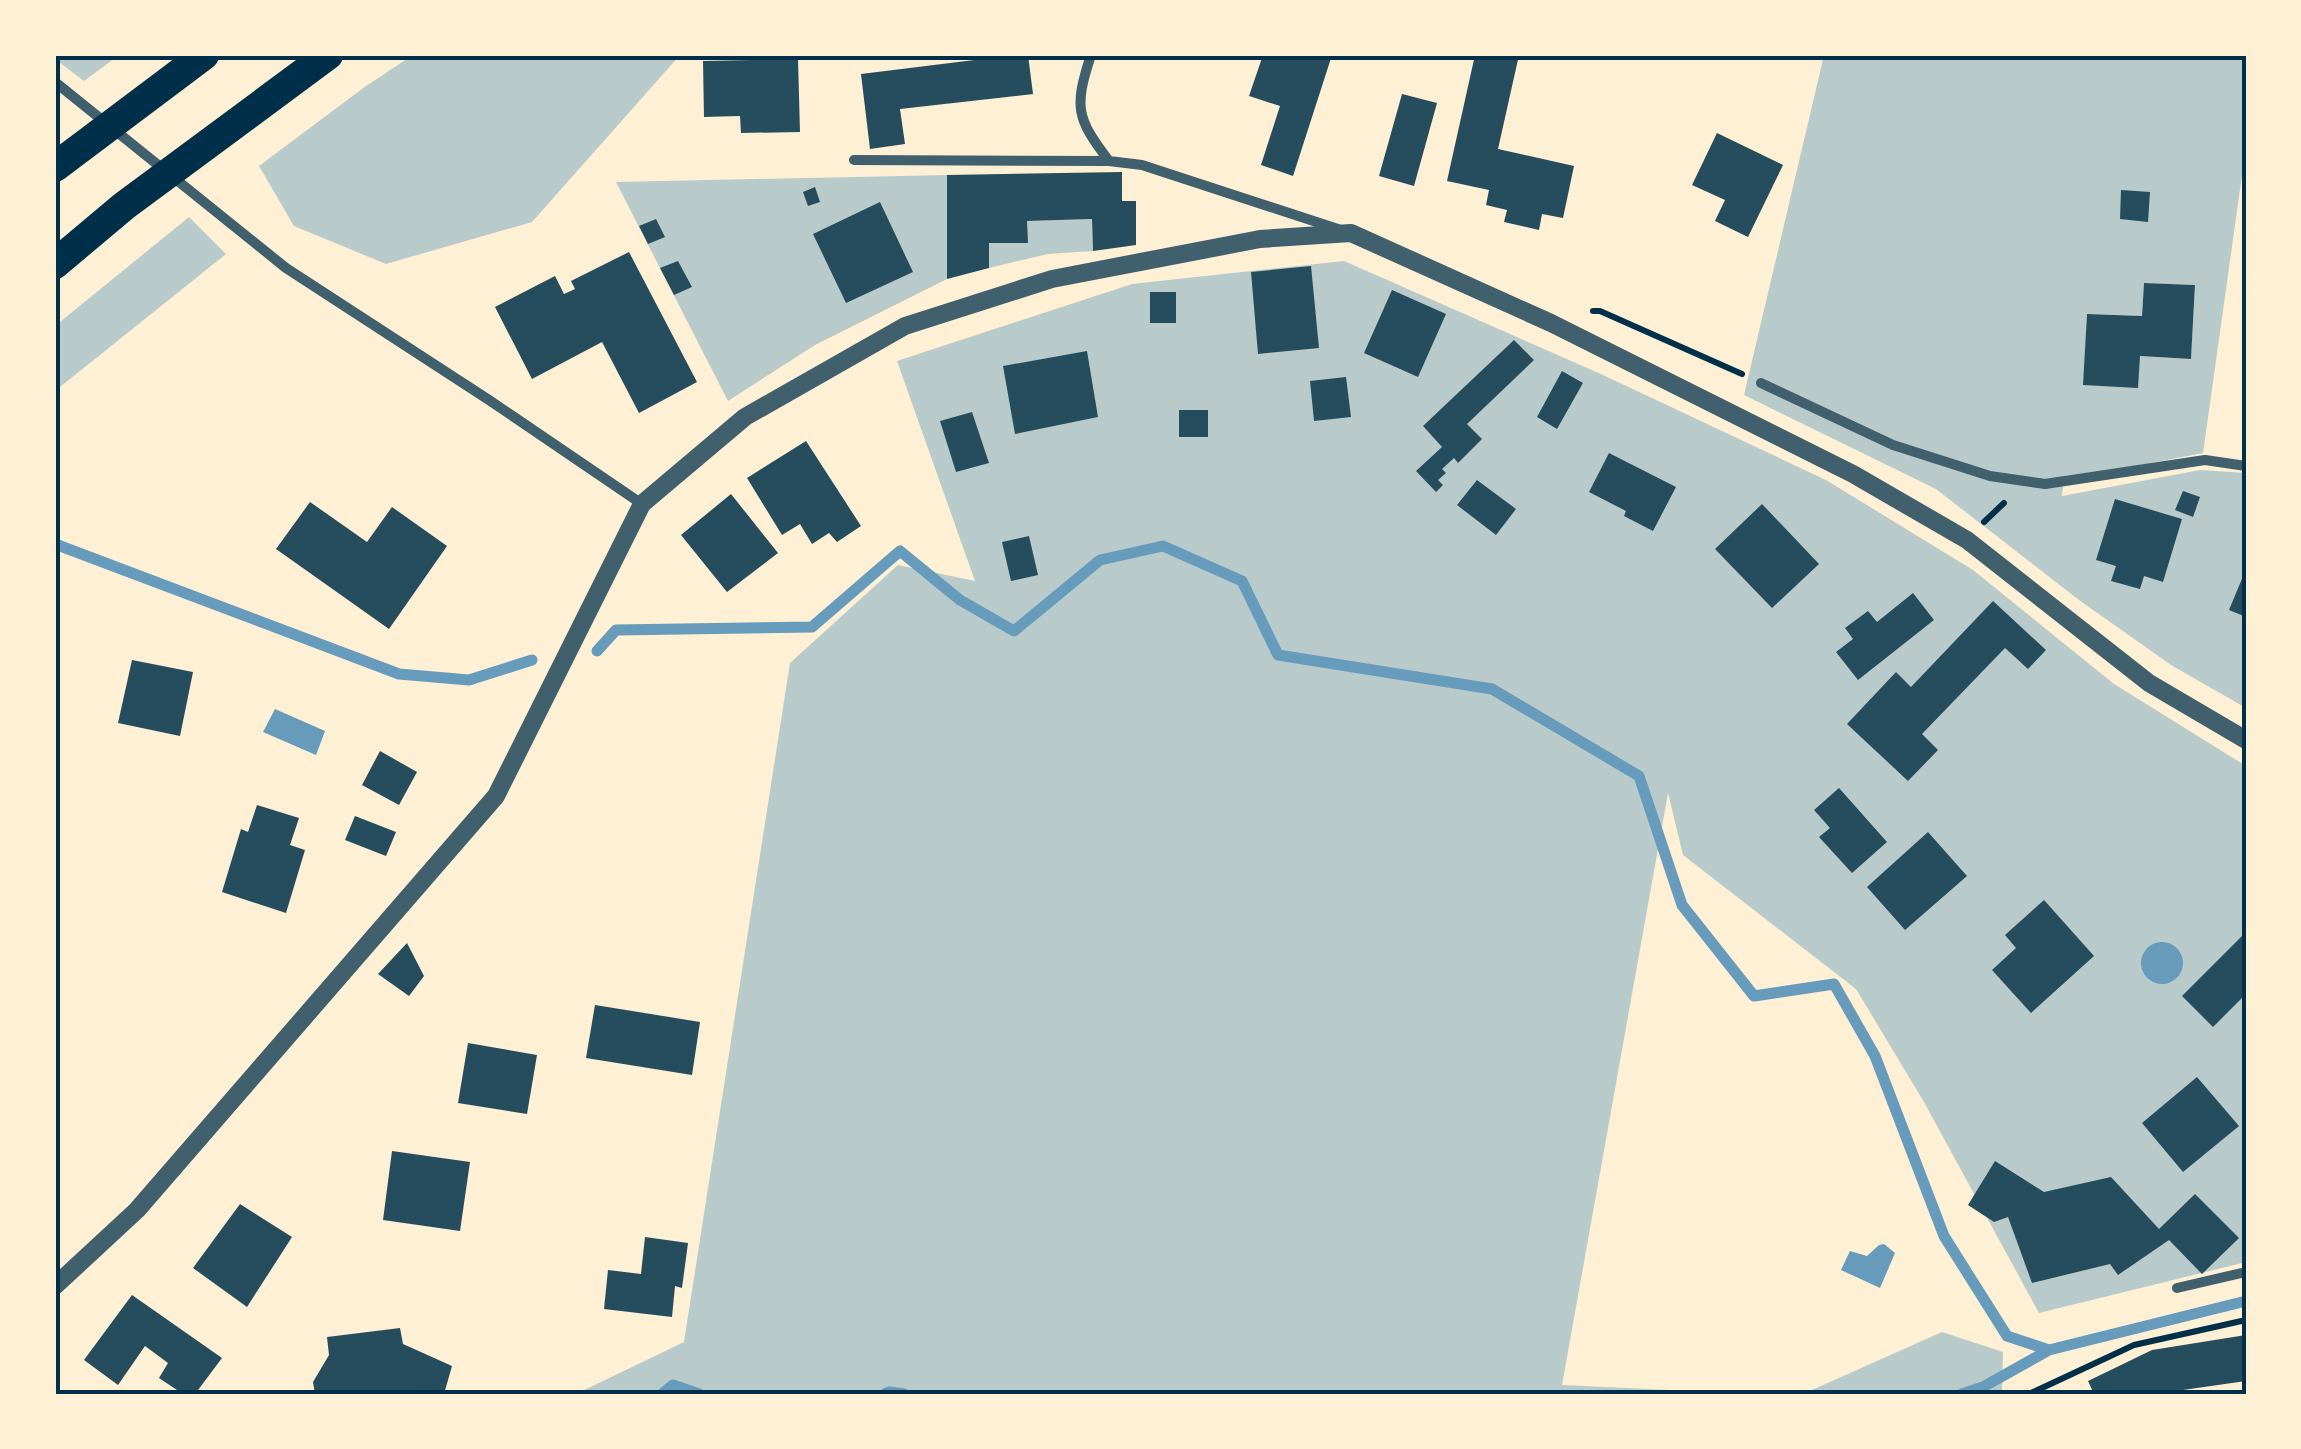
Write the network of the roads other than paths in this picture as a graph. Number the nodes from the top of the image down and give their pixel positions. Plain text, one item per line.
1 (204, 55) edge
2 (328, 55) edge
3 (1091, 55) edge
4 (55, 82) edge
5 (854, 160) dead end
6 (1109, 161) junction
7 (55, 167) edge
8 (1351, 233) junction
9 (55, 264) edge
10 (1761, 383) road end
11 (2246, 466) edge
12 (642, 504) junction
13 (2246, 740) edge
14 (2246, 1272) edge
15 (55, 1286) edge
16 (2176, 1288) dead end

1 - 7 highway
2 - 9 highway
3 - 6 street
4 - 12 street
5 - 6 street
6 - 8 street
8 - 12 street
8 - 13 street
10 - 11 street
12 - 15 street
14 - 16 street

